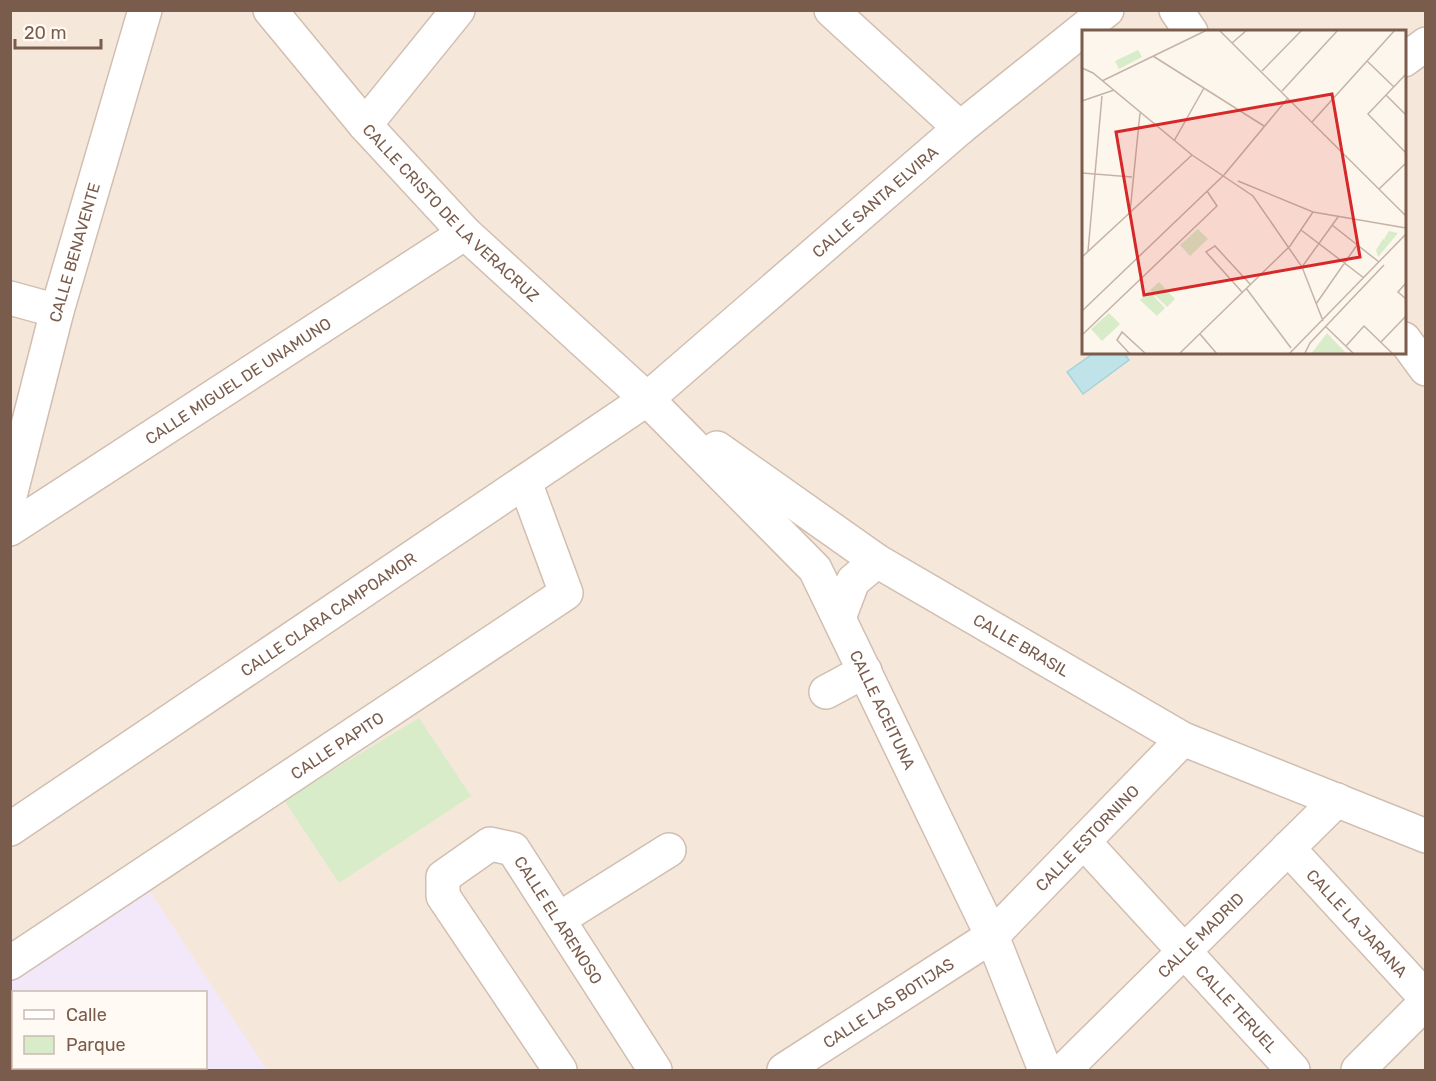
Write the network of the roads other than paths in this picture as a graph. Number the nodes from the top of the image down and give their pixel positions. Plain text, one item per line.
1 (145, 10) edge
2 (270, 10) edge
3 (458, 10) edge
4 (831, 10) edge
5 (1107, 10) edge
6 (1176, 10) edge
7 (1082, 30) edge
8 (1082, 30) edge
9 (1190, 30) edge
10 (1425, 44) edge
11 (1406, 58) edge
12 (365, 124) junction
13 (960, 128) junction
14 (465, 233) junction
15 (10, 298) edge
16 (57, 311) junction
17 (1406, 342) edge
18 (1425, 369) edge
19 (647, 399) junction
20 (525, 482) junction
21 (10, 496) edge
22 (10, 529) edge
23 (878, 561) junction
24 (839, 618) junction
25 (865, 671) junction
26 (826, 692) dead end
27 (1183, 740) junction
28 (1337, 800) junction
29 (10, 829) edge
30 (1425, 836) edge
31 (1084, 842) junction
32 (1288, 848) junction
33 (669, 850) dead end
34 (559, 920) junction
35 (992, 936) junction
36 (1184, 951) junction
37 (10, 963) edge
38 (1425, 1000) edge
39 (560, 1071) edge
40 (655, 1071) edge
41 (784, 1071) edge
42 (1045, 1071) edge
43 (1065, 1071) edge
44 (1293, 1071) edge
45 (1358, 1071) edge

1 - 16 street, CALLE BENAVENTE
2 - 12 street, CALLE CRISTO DE LA VERACRUZ
3 - 12 street
4 - 13 street
5 - 7 street, CALLE SANTA ELVIRA
6 - 9 street
8 - 13 street, CALLE SANTA ELVIRA
10 - 11 street
12 - 14 street, CALLE CRISTO DE LA VERACRUZ
13 - 19 street, CALLE SANTA ELVIRA
14 - 19 street, CALLE CRISTO DE LA VERACRUZ
14 - 22 street, CALLE MIGUEL DE UNAMUNO
15 - 16 street
16 - 21 street, CALLE BENAVENTE
17 - 18 street
19 - 20 street, CALLE CLARA CAMPOAMOR
19 - 23 street, CALLE BRASIL
19 - 24 street, CALLE ACEITUNA
20 - 29 street, CALLE CLARA CAMPOAMOR
20 - 37 street, CALLE PAPITO
23 - 24 street
23 - 27 street, CALLE BRASIL
24 - 25 street, CALLE ACEITUNA
25 - 26 street
25 - 35 street, CALLE ACEITUNA
27 - 28 street, CALLE BRASIL
27 - 31 street, CALLE ESTORNINO
28 - 30 street, CALLE BRASIL
28 - 32 street, CALLE MADRID
31 - 35 street, CALLE ESTORNINO
31 - 36 street, CALLE TERUEL
32 - 36 street, CALLE MADRID
32 - 38 street, CALLE LA JARANA
33 - 34 street
34 - 39 street, CALLE EL ARENOSO
34 - 40 street, CALLE EL ARENOSO
35 - 41 street, CALLE LAS BOTIJAS
35 - 42 street, CALLE ACEITUNA
36 - 43 street, CALLE MADRID
36 - 44 street, CALLE TERUEL
38 - 45 street

